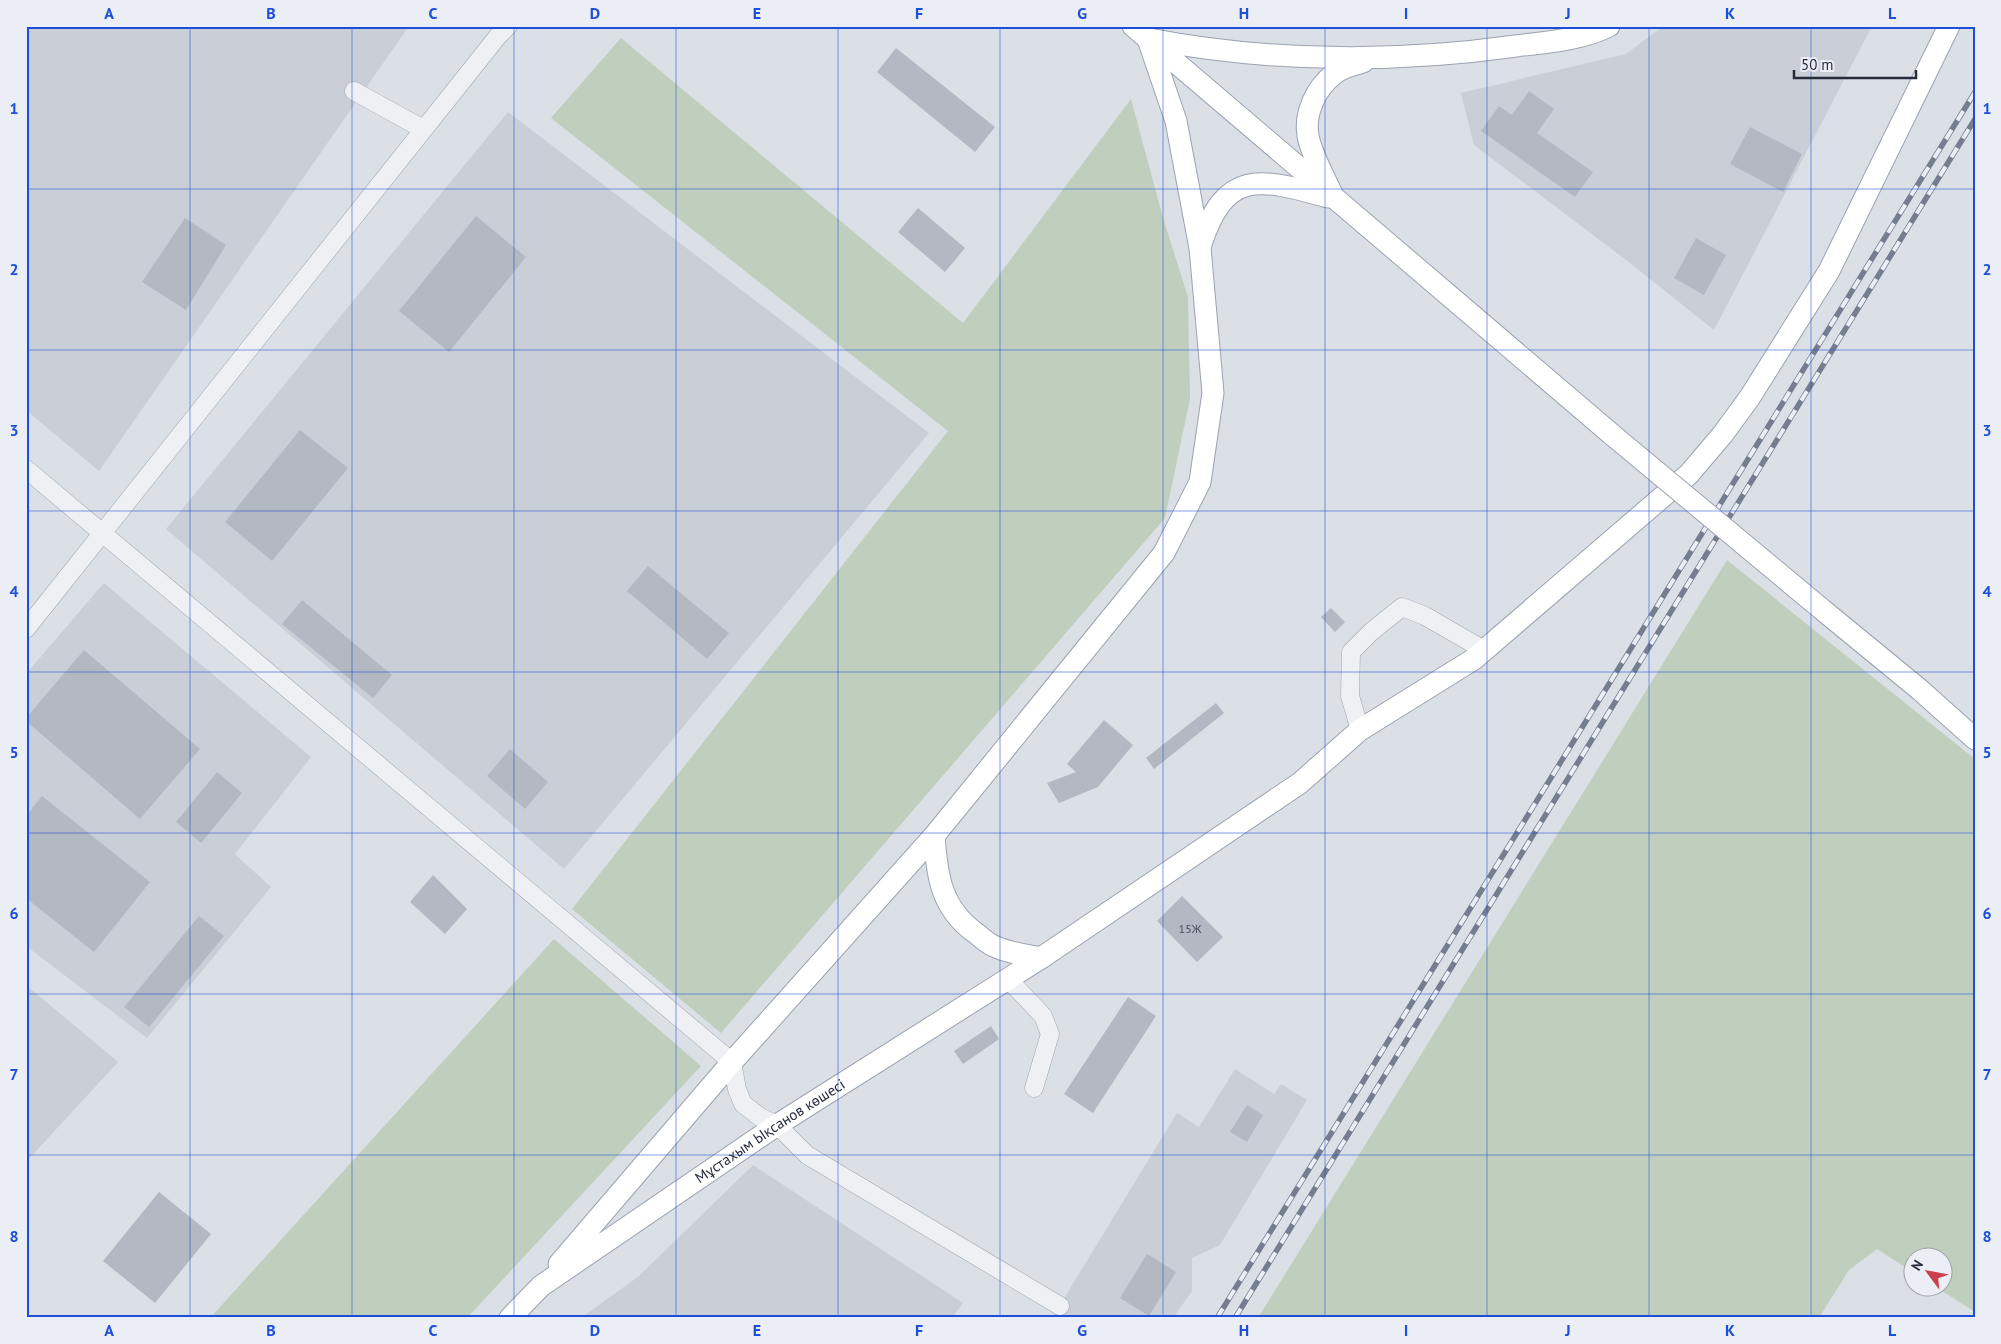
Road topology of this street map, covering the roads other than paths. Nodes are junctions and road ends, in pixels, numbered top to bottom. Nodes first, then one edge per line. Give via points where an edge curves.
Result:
1 (1609, 26) edge
2 (1949, 26) edge
3 (497, 29) edge
4 (1140, 33) edge
5 (1387, 56) junction
6 (354, 91) dead end
7 (423, 129) junction
8 (1334, 198) junction
9 (1200, 248) junction
10 (26, 470) edge
11 (102, 532) junction
12 (26, 629) edge
13 (1484, 650) junction
14 (1360, 730) junction
15 (1975, 738) edge
16 (934, 836) junction
17 (1041, 958) junction
18 (1008, 979) junction
19 (732, 1062) junction
20 (1034, 1088) dead end
21 (777, 1125) junction
22 (541, 1286) junction
23 (1060, 1306) dead end
24 (510, 1318) edge

1 - 5 main road via 1566,39 1475,52
2 - 13 main road, Мұстахым Ықсанов көшесі via 1829,271 1723,434 1689,474
3 - 7 street
4 - 5 main road via 1200,49 1268,56
4 - 8 main road
4 - 9 main road via 1176,120
5 - 8 main road via 1350,65 1335,73 1316,95 1310,108 1308,136
6 - 7 street
7 - 11 street
8 - 9 main road via 1283,185 1262,183 1243,186 1218,206
8 - 15 main road, bridge
9 - 16 main road via 1213,393 1200,482 1164,553
10 - 11 street
11 - 12 street
11 - 19 street
13 - 14 main road, Мұстахым Ықсанов көшесі
13 - 14 street via 1425,616 1402,607 1351,652 1350,696
14 - 17 main road, Мұстахым Ықсанов көшесі via 1300,783
16 - 17 main road via 936,867 950,909 965,926 995,947
16 - 19 main road
17 - 18 main road, Мұстахым Ықсанов көшесі
18 - 20 street via 1043,1016 1050,1034
18 - 21 main road, Мұстахым Ықсанов көшесі
19 - 21 street via 743,1104
19 - 22 main road
21 - 22 main road, Мұстахым Ықсанов көшесі
21 - 23 street via 807,1155
22 - 24 main road, Мұстахым Ықсанов көшесі

